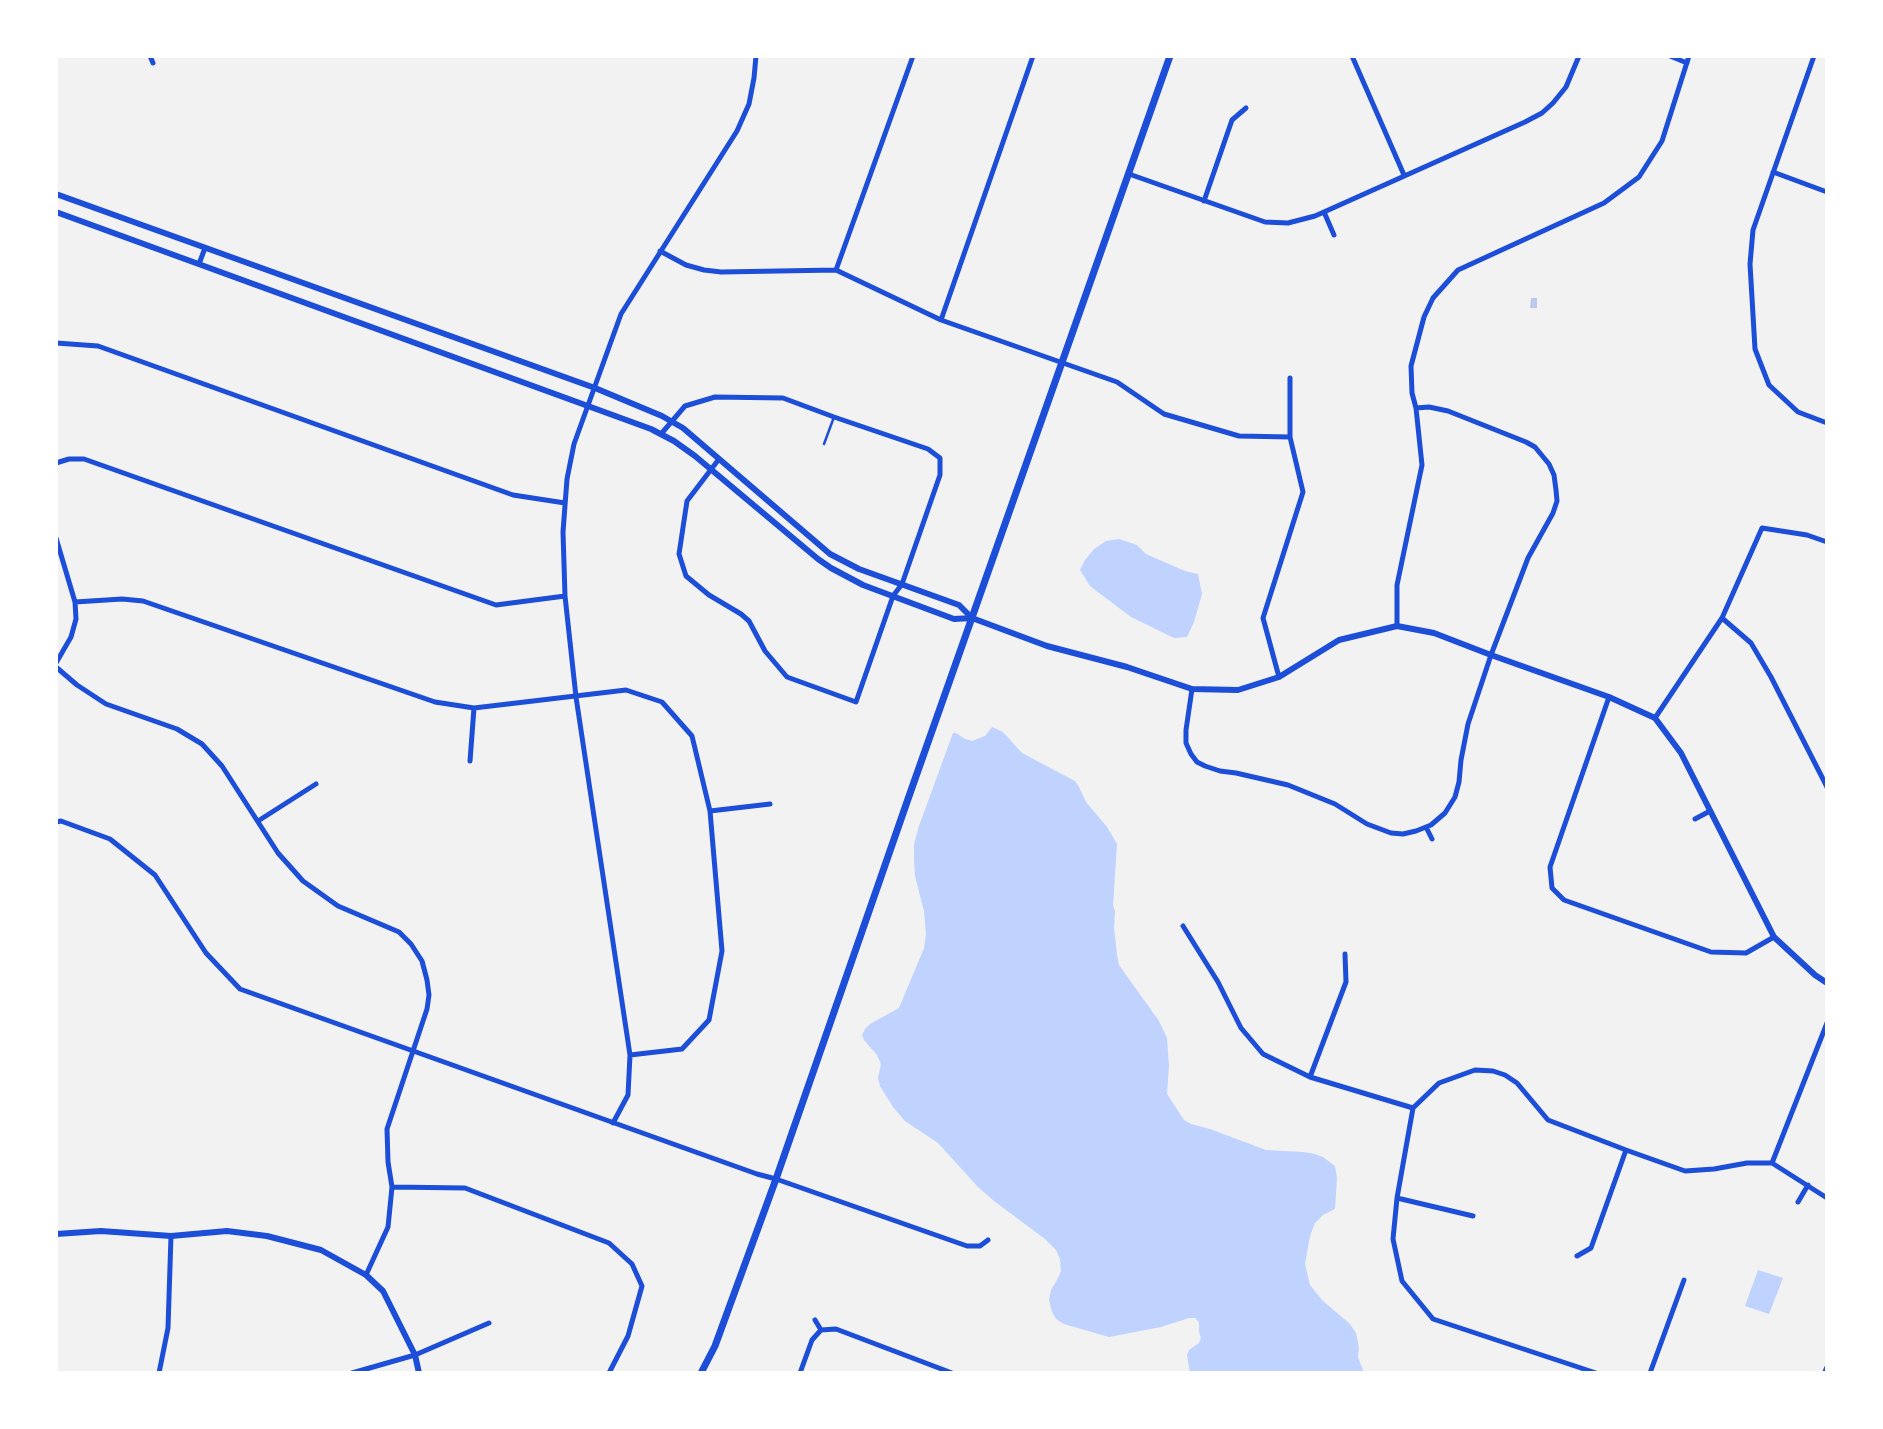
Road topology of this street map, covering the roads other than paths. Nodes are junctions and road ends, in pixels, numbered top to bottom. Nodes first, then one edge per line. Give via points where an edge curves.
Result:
1 (150, 56) edge
2 (756, 56) edge
3 (913, 56) edge
4 (1033, 56) edge
5 (1170, 56) edge
6 (1352, 56) edge
7 (1578, 56) edge
8 (1670, 56) edge
9 (1689, 56) edge
10 (1814, 56) edge
11 (1687, 62) junction
12 (154, 63) dead end
13 (1246, 108) dead end
14 (1773, 172) junction
15 (1129, 174) junction
16 (1404, 175) junction
17 (1827, 192) edge
18 (56, 194) edge
19 (1204, 201) junction
20 (56, 212) edge
21 (1324, 212) junction
22 (1334, 235) dead end
23 (205, 248) junction
24 (660, 251) junction
25 (199, 264) junction
26 (836, 270) junction
27 (941, 320) junction
28 (56, 343) edge
29 (1063, 361) junction
30 (1290, 378) dead end
31 (595, 388) junction
32 (588, 406) junction
33 (1416, 408) junction
34 (834, 418) junction
35 (671, 421) junction
36 (1827, 422) edge
37 (661, 434) junction
38 (1290, 437) junction
39 (824, 444) dead end
40 (719, 459) junction
41 (56, 463) edge
42 (711, 470) junction
43 (565, 503) junction
44 (56, 538) edge
45 (1827, 542) edge
46 (902, 584) junction
47 (565, 596) junction
48 (893, 596) junction
49 (75, 602) junction
50 (972, 618) junction
51 (1722, 618) junction
52 (1397, 626) junction
53 (1491, 655) junction
54 (56, 663) edge
55 (56, 667) edge
56 (1279, 677) junction
57 (1192, 689) junction
58 (576, 696) junction
59 (1609, 697) junction
60 (474, 708) junction
61 (1654, 718) junction
62 (470, 761) dead end
63 (316, 784) dead end
64 (1827, 786) edge
65 (770, 804) dead end
66 (710, 811) junction
67 (1710, 811) junction
68 (1695, 818) dead end
69 (258, 821) junction
70 (56, 822) edge
71 (1426, 827) junction
72 (1432, 839) dead end
73 (1184, 926) dead end
74 (1774, 938) junction
75 (1345, 954) dead end
76 (1827, 983) edge
77 (1827, 1023) edge
78 (413, 1050) junction
79 (630, 1055) junction
80 (1310, 1077) junction
81 (1413, 1108) junction
82 (613, 1123) junction
83 (1626, 1150) junction
84 (1772, 1163) junction
85 (776, 1179) junction
86 (1808, 1185) junction
87 (392, 1187) junction
88 (1397, 1198) junction
89 (1827, 1198) edge
90 (1798, 1202) dead end
91 (1473, 1216) dead end
92 (56, 1234) edge
93 (171, 1236) junction
94 (988, 1240) dead end
95 (1577, 1256) dead end
96 (366, 1275) junction
97 (1684, 1280) dead end
98 (815, 1320) dead end
99 (489, 1323) dead end
100 (822, 1330) junction
101 (415, 1354) junction
102 (1827, 1368) edge
103 (159, 1373) edge
104 (352, 1373) edge
105 (419, 1373) edge
106 (609, 1373) edge
107 (701, 1373) edge
108 (800, 1373) edge
109 (952, 1373) edge
110 (1596, 1373) edge
111 (1650, 1373) edge
112 (1825, 1373) edge

1 - 12 street
2 - 24 street via 749,104 737,131
3 - 26 street
4 - 27 street
5 - 15 main road
6 - 16 street
7 - 16 street via 1566,87 1542,113
8 - 11 street
9 - 11 street
10 - 14 street
11 - 33 street via 1662,141 1639,177 1604,203 1458,270 1433,298 1424,317 1411,366
13 - 19 street via 1232,120
14 - 17 street
14 - 36 street via 1753,230 1750,256 1755,349 1769,385 1798,412
15 - 19 street
15 - 29 main road
16 - 21 street
18 - 23 street
19 - 21 street via 1265,222 1288,223
20 - 25 street
21 - 22 street
23 - 25 street
23 - 31 street
24 - 26 street via 686,265 722,272
24 - 31 street via 621,314
25 - 32 street
26 - 27 street
27 - 29 street
28 - 43 street via 98,346 512,495
29 - 38 street via 1118,382 1164,414 1238,436
29 - 50 main road
30 - 38 street
31 - 32 street
31 - 35 street
32 - 37 street
32 - 43 street via 574,444
33 - 52 street via 1422,464 1397,585
33 - 53 street via 1448,411 1514,435 1535,447 1554,475 1556,501 1553,513 1528,558
34 - 35 street via 783,398 715,397 685,406
34 - 39 lane
34 - 46 street via 928,449 940,458 940,475
35 - 37 street
35 - 40 street
37 - 42 street
38 - 56 street via 1303,492 1263,618
40 - 42 street
40 - 46 street via 830,554 859,569
41 - 47 street via 84,459 496,605
42 - 48 street via 824,564 854,581
42 - 48 street via 687,501 679,554 686,576 749,621 765,651 786,677 856,702
43 - 47 street
44 - 49 street
45 - 51 street via 1762,528
46 - 48 street
46 - 50 street via 959,605
47 - 58 street
48 - 50 street via 954,619
49 - 54 street via 76,619 71,637
49 - 60 street via 143,601 434,702
50 - 57 street via 1047,646 1127,667
50 - 85 main road
51 - 61 street
51 - 64 street via 1751,643
52 - 53 street via 1434,633
52 - 56 street via 1339,640
53 - 59 street
53 - 71 street via 1468,724 1456,796 1445,813
55 - 69 street via 106,704 177,729 202,744 222,766
56 - 57 street via 1238,690
57 - 71 street via 1186,743 1197,762 1220,771 1288,785 1335,804 1367,824 1390,833 1403,834
58 - 60 street
58 - 66 street via 626,690 662,702 692,736
58 - 79 street
59 - 61 street
59 - 74 street via 1550,867 1552,888 1564,900 1711,952 1746,953
60 - 62 street
61 - 67 street via 1681,753
63 - 69 street
65 - 66 street
66 - 79 street via 722,951 709,1020 682,1049
67 - 68 street
67 - 74 street
69 - 78 street via 278,853 303,881 338,906 399,932 411,944 422,961 429,995
70 - 78 street via 110,839 156,874 206,953 240,989
71 - 72 street
73 - 80 street via 1241,1028 1264,1054
74 - 76 street
75 - 80 street via 1346,982
77 - 84 street
78 - 82 street
78 - 87 street via 387,1128
79 - 82 street via 628,1094
80 - 81 street
81 - 83 street via 1439,1083 1475,1070 1493,1071 1517,1083 1548,1120
81 - 88 street
82 - 85 street
83 - 84 street via 1685,1171
83 - 95 street via 1591,1248
84 - 86 street
85 - 94 street via 967,1246 980,1246
85 - 107 main road via 715,1346
86 - 89 street
86 - 90 street
87 - 96 street via 388,1228
87 - 106 street via 464,1188 610,1243 632,1264 642,1286 628,1336
88 - 91 street
88 - 110 street via 1393,1239 1402,1281 1433,1319
92 - 93 street via 101,1231
93 - 96 street via 227,1231 268,1236 321,1250
93 - 103 street via 168,1328
96 - 101 street via 383,1291
97 - 111 street
98 - 100 street
99 - 101 street
100 - 108 street via 812,1340
100 - 109 street via 836,1329
101 - 104 street
101 - 105 street
102 - 112 street

